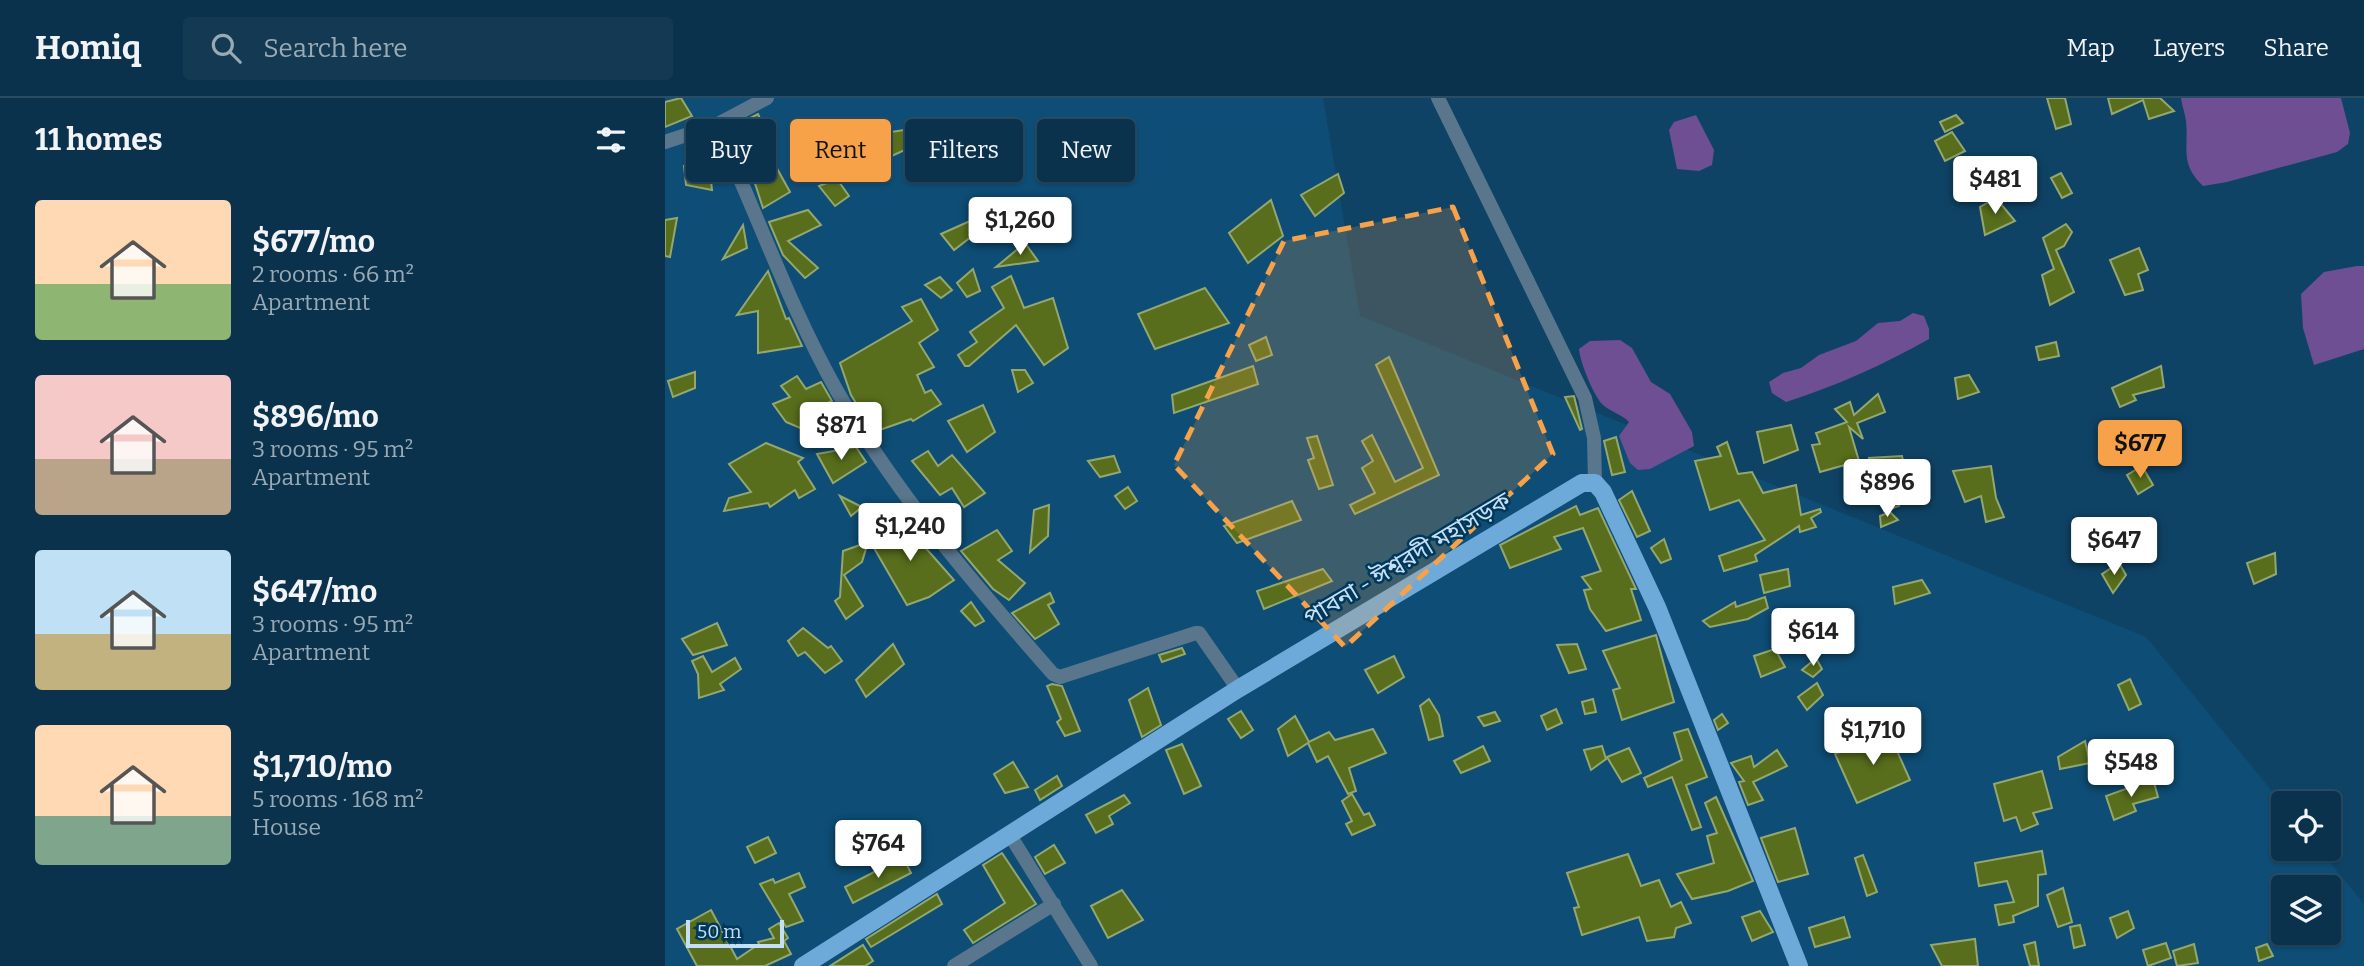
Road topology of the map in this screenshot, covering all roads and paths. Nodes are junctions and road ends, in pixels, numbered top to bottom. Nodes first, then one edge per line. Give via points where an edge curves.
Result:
1 (767, 98) edge
2 (1438, 98) edge
3 (727, 119) edge
4 (686, 135) edge
5 (665, 142) edge
6 (741, 182) edge
7 (1595, 483) junction
8 (1238, 689) junction
9 (1010, 835) junction
10 (1054, 904) junction
11 (803, 966) edge
12 (954, 966) edge
13 (1091, 966) edge
14 (1799, 966) edge

1 - 3 street
2 - 7 street via 1585,398 1594,438
4 - 5 street
6 - 8 street via 837,390 876,453 980,590 1053,674 1061,677 1199,633
7 - 8 main road, পাবনা - ঈশ্বরদী মহাসড়ক via 1582,483
7 - 14 main road via 1657,607
8 - 9 main road, পাবনা - ঈশ্বরদী মহাসড়ক
9 - 10 street
9 - 11 main road, পাবনা - ঈশ্বরদী মহাসড়ক
10 - 12 street
10 - 13 street

